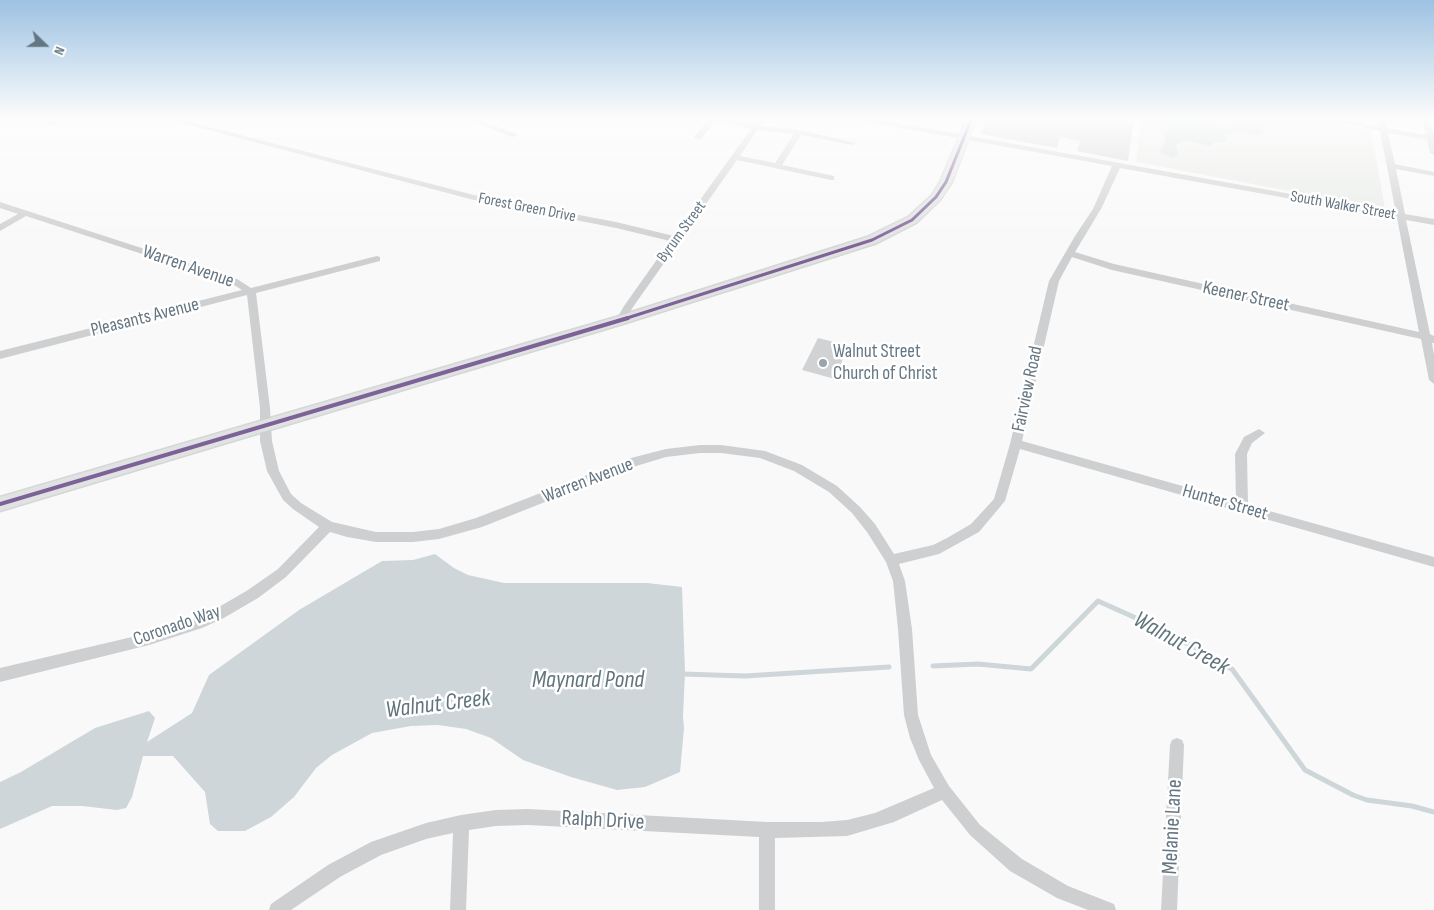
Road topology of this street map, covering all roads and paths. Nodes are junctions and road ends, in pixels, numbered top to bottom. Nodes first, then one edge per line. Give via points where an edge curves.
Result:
1 (340, 162) edge
2 (732, 162) edge
3 (761, 162) edge
4 (779, 162) edge
5 (954, 162) edge
6 (1108, 162) edge
7 (1390, 162) edge
8 (1117, 164) junction
9 (777, 166) junction
10 (1391, 166) junction
11 (1434, 174) edge
12 (831, 178) dead end
13 (0, 205) edge
14 (25, 213) junction
15 (1402, 216) junction
16 (1434, 222) edge
17 (0, 228) edge
18 (677, 240) junction
19 (1069, 253) junction
20 (377, 259) dead end
21 (251, 292) junction
22 (621, 320) junction
23 (1429, 338) edge
24 (0, 355) edge
25 (1434, 380) edge
26 (265, 425) junction
27 (1259, 433) dead end
28 (1016, 444) junction
29 (0, 504) edge
30 (1242, 508) junction
31 (328, 526) junction
32 (891, 560) junction
33 (1434, 562) edge
34 (0, 675) edge
35 (1177, 745) dead end
36 (944, 791) junction
37 (461, 823) junction
38 (768, 830) junction
39 (277, 910) edge
40 (458, 910) edge
41 (767, 910) edge
42 (1108, 910) edge
43 (1169, 910) edge

1 - 18 street, Forest Green Drive via 482,199
2 - 18 street, Byrum Street
3 - 9 street
4 - 9 street
5 - 22 main road via 938,195 912,220 882,236
6 - 8 street, South Walker Street
7 - 10 street
8 - 15 street, South Walker Street
8 - 19 street, Fairview Road via 1097,209
9 - 12 street
10 - 11 street
10 - 15 street
13 - 14 street, Warren Avenue
14 - 17 street
14 - 21 street, Warren Avenue via 234,281
15 - 16 street, South Walker Street
15 - 23 street
18 - 22 street, Byrum Street
19 - 23 street, Keener Street via 1112,267
19 - 28 street, Fairview Road via 1054,281 1047,304
20 - 21 street, Pleasants Avenue
21 - 24 street, Pleasants Avenue
21 - 26 street, Warren Avenue
22 - 26 main road
23 - 25 street
26 - 29 main road
26 - 31 street, Warren Avenue via 273,471 281,487 297,506
27 - 30 street via 1248,440 1241,454
28 - 30 street, Hunter Street
28 - 32 street, Fairview Road via 999,501 984,520 936,550
30 - 33 street, Hunter Street
31 - 32 street, Warren Avenue via 376,537 439,534 478,523 631,463 700,448 720,449 761,454 784,462 833,489 871,528
31 - 34 street, Coronado Way via 282,573 217,615 150,639
32 - 36 street, Warren Avenue via 903,600 911,714 926,760
35 - 43 street, Melanie Lane
36 - 38 street, Ralph Drive via 894,814 847,828
36 - 42 street, Warren Avenue via 975,830 1016,865 1063,892
37 - 38 street, Ralph Drive via 528,817
37 - 39 street, Ralph Drive via 377,848 334,871
37 - 40 street
38 - 41 street

